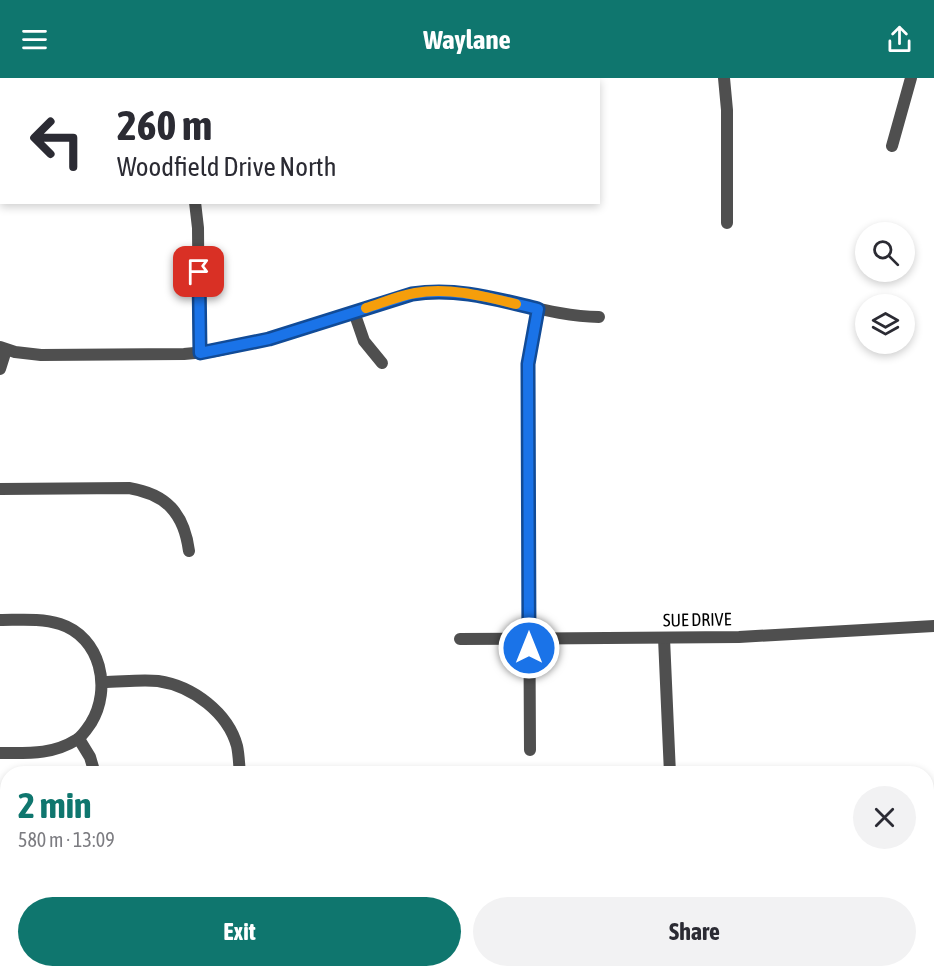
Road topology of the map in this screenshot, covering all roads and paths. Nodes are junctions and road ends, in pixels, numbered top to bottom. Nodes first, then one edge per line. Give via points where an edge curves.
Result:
1 (724, 78) edge
2 (911, 78) edge
3 (892, 146) dead end
4 (195, 204) edge
5 (727, 224) dead end
6 (538, 309) junction
7 (354, 312) junction
8 (599, 317) dead end
9 (3, 349) edge
10 (200, 353) junction
11 (382, 363) dead end
12 (0, 369) edge
13 (0, 489) edge
14 (189, 551) dead end
15 (0, 620) edge
16 (934, 626) edge
17 (529, 638) junction
18 (664, 638) junction
19 (460, 639) dead end
20 (103, 682) junction
21 (79, 739) junction
22 (530, 750) dead end
23 (0, 753) edge
24 (93, 766) edge
25 (239, 766) edge
26 (670, 766) edge

1 - 5 street
2 - 3 street
4 - 10 street
6 - 7 street via 463,292 437,291 412,294
6 - 8 street
6 - 17 street via 528,364
7 - 10 street via 269,339
7 - 11 street via 364,340
9 - 10 street via 41,355
9 - 12 street
13 - 14 street via 147,491 167,501 179,518
15 - 20 street via 50,621 75,631 93,652
16 - 18 street, SUE DRIVE
17 - 18 street, SUE DRIVE
17 - 19 street, SUE DRIVE
17 - 22 street
18 - 26 street
20 - 21 street via 96,715
20 - 25 street via 158,681 192,694 214,708 227,723 237,747
21 - 23 street via 50,751
21 - 24 street

